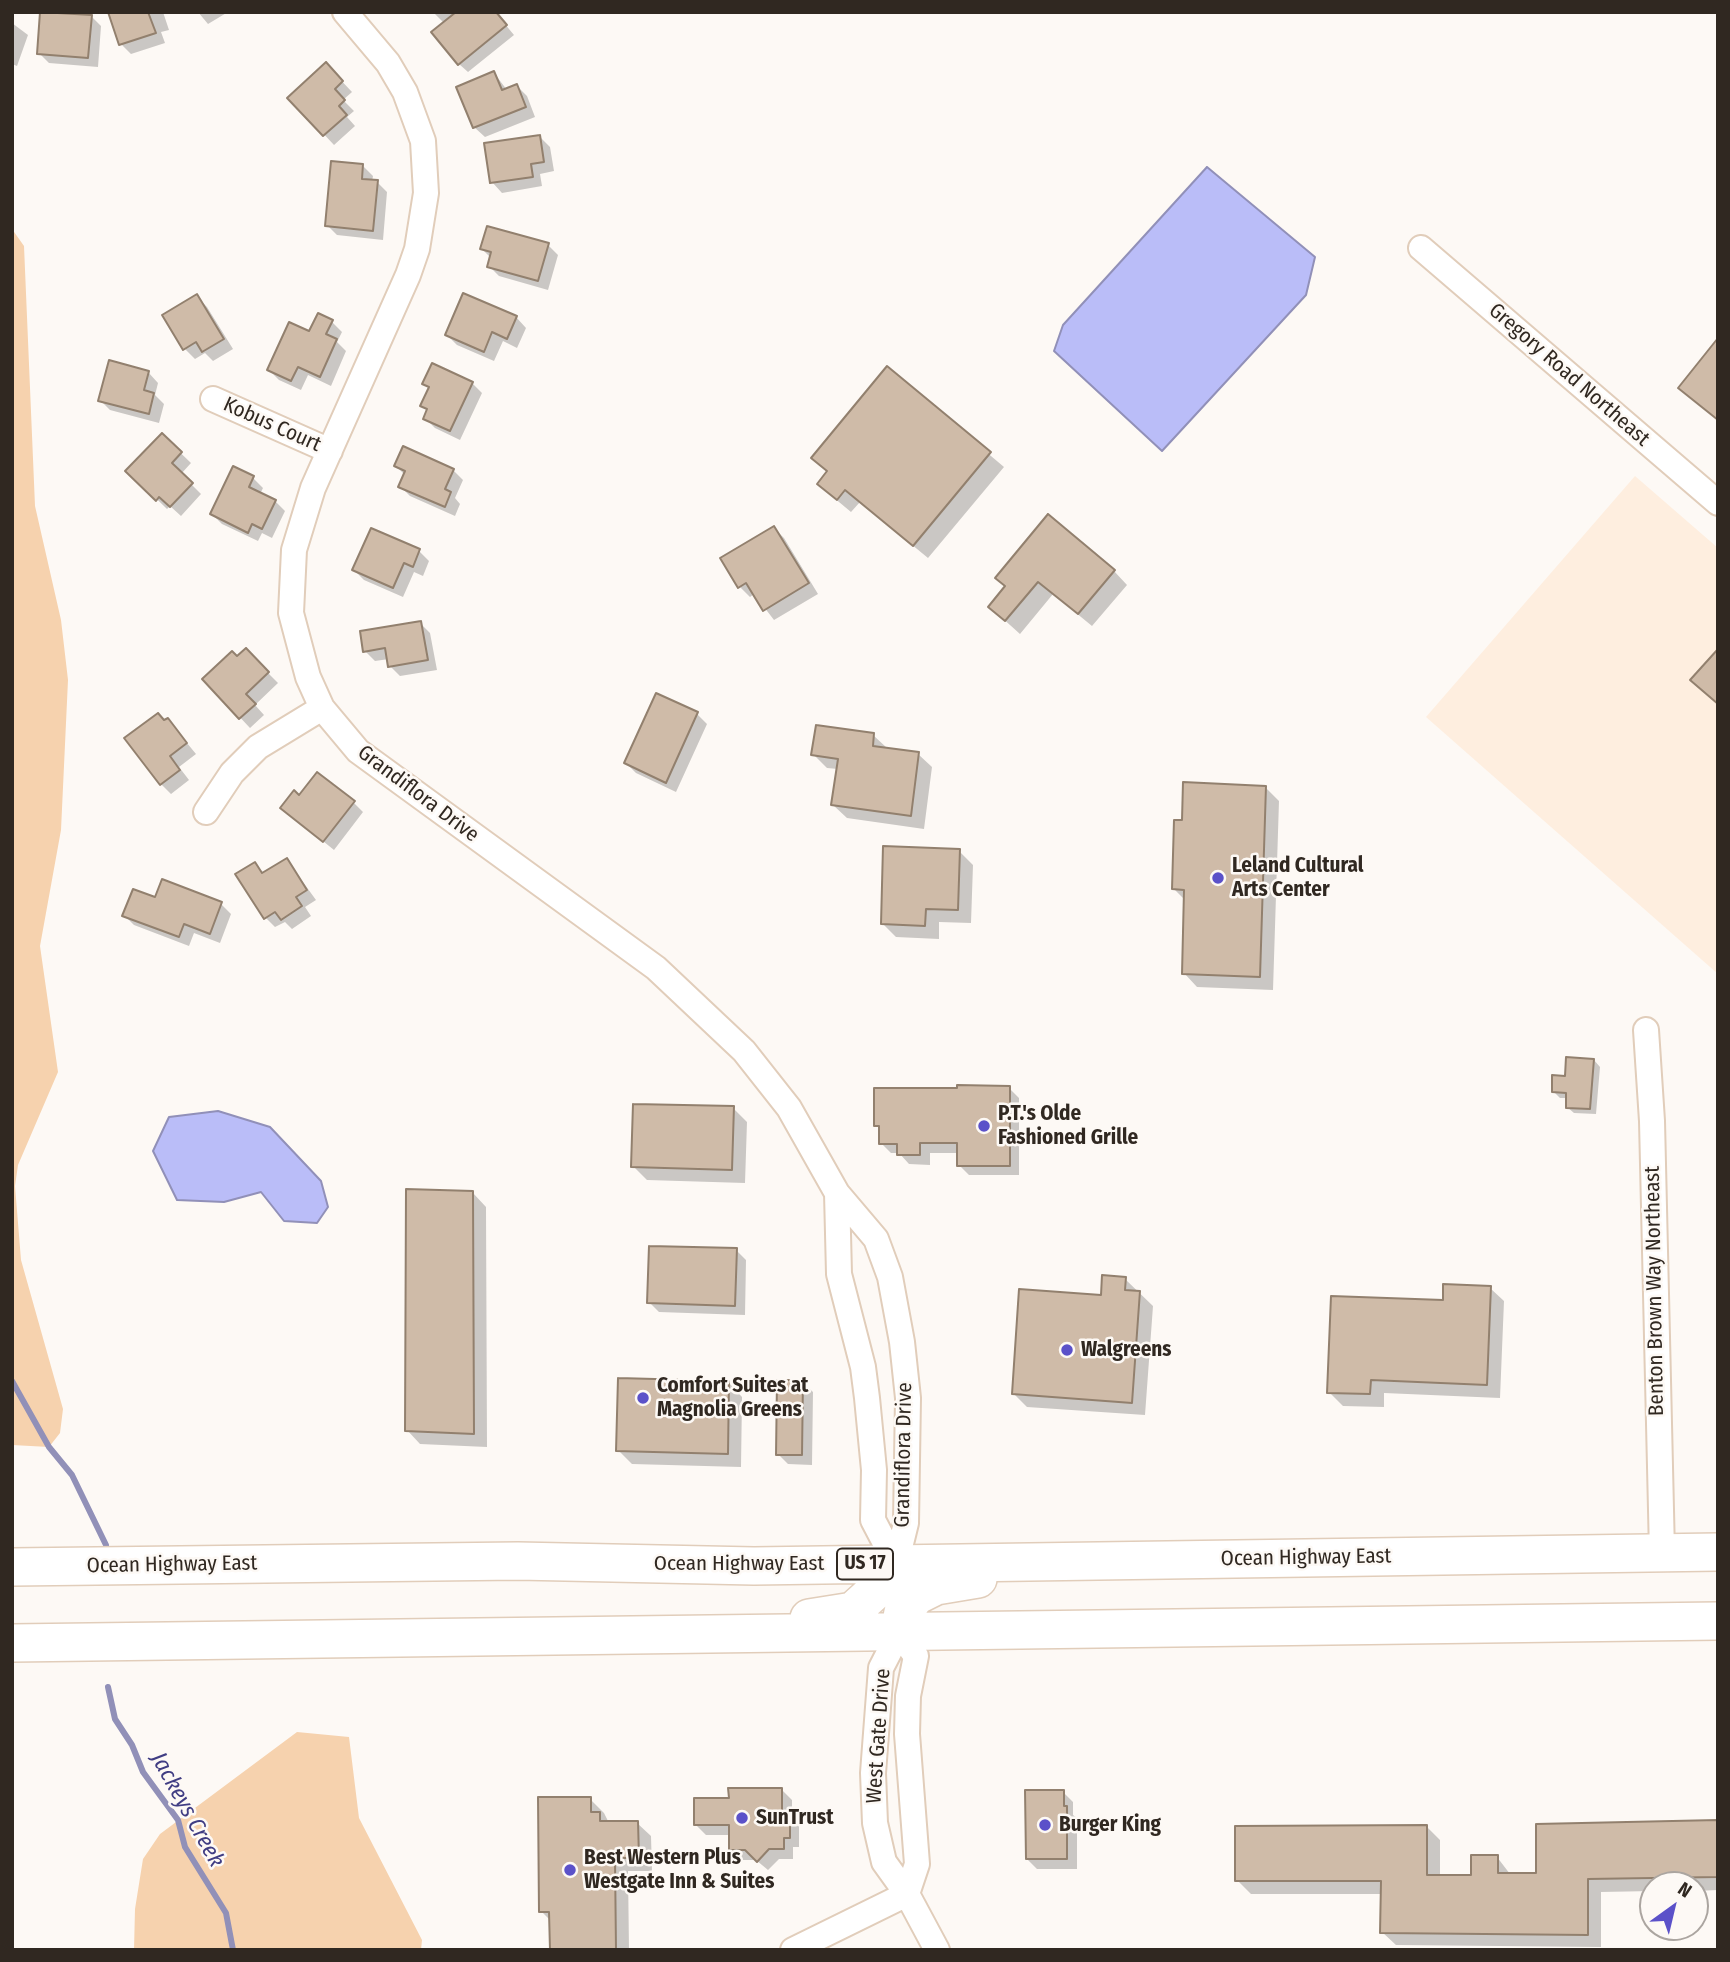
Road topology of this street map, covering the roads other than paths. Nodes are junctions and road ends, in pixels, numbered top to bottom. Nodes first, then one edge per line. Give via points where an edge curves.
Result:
1 (345, 12) edge
2 (1421, 248) dead end
3 (213, 399) dead end
4 (330, 451) junction
5 (1718, 503) edge
6 (322, 708) junction
7 (206, 812) dead end
8 (1646, 1030) dead end
9 (837, 1193) junction
10 (1718, 1552) edge
11 (1662, 1553) junction
12 (1107, 1560) junction
13 (896, 1564) junction
14 (12, 1567) edge
15 (1709, 1620) edge
16 (899, 1633) junction
17 (701, 1636) junction
18 (12, 1643) edge
19 (907, 1894) junction
20 (793, 1950) edge
21 (937, 1950) edge

1 - 4 street, Grandiflora Drive via 388,63 405,92 423,141 426,193 408,275
2 - 5 street, Gregory Road Northeast
3 - 4 street, Kobus Court
4 - 6 street, Grandiflora Drive via 302,517 290,585 297,646
6 - 7 street via 258,747 232,773
6 - 9 street, Grandiflora Drive via 374,765 633,950 716,1022 783,1099
8 - 11 street, Benton Brown Way Northeast
9 - 13 street, Grandiflora Drive via 839,1274 867,1398 873,1520
9 - 13 street, Grandiflora Drive via 876,1239 898,1309 908,1398 906,1523
10 - 11 highway, Ocean Highway East / US 17
11 - 12 highway, Ocean Highway East / US 17
12 - 13 highway, Ocean Highway East / US 17
12 - 16 highway via 936,1586 908,1602
13 - 14 highway, Ocean Highway East / US 17
13 - 17 highway via 886,1581 853,1611
15 - 16 highway
16 - 17 highway
16 - 19 street, West Gate Drive via 916,1656 908,1696 908,1734 917,1864
16 - 19 street, West Gate Drive via 881,1668 872,1794 877,1842 884,1862
17 - 18 highway
19 - 20 street
19 - 21 street, West Gate Drive

